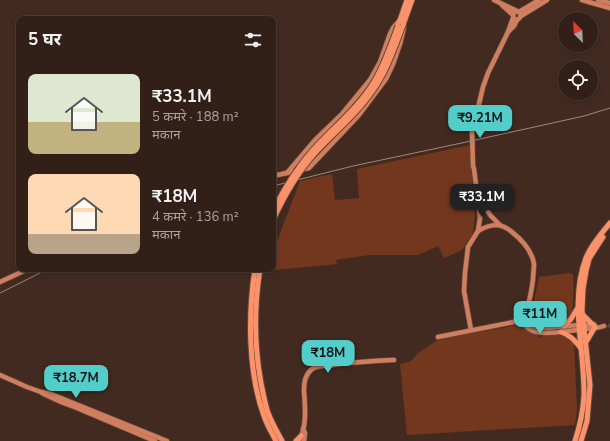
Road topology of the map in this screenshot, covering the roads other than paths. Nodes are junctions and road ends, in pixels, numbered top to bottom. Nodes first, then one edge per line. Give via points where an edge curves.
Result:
1 (407, 0) edge
2 (412, 0) edge
3 (539, 0) edge
4 (547, 0) edge
5 (582, 0) edge
6 (598, 0) edge
7 (496, 1) edge
8 (610, 3) edge
9 (610, 8) edge
10 (517, 15) junction
11 (401, 23) junction
12 (287, 173) junction
13 (276, 175) edge
14 (477, 197) junction
15 (276, 206) edge
16 (276, 214) edge
17 (610, 223) edge
18 (502, 226) junction
19 (610, 229) edge
20 (478, 231) junction
21 (22, 272) edge
22 (255, 272) edge
23 (260, 272) edge
24 (0, 282) edge
25 (578, 305) junction
26 (582, 314) junction
27 (253, 318) junction
28 (525, 320) junction
29 (564, 326) junction
30 (594, 326) junction
31 (606, 326) dead end
32 (581, 327) junction
33 (471, 330) junction
34 (561, 332) junction
35 (438, 336) dead end
36 (585, 343) junction
37 (580, 348) junction
38 (394, 360) dead end
39 (0, 374) edge
40 (41, 392) junction
41 (263, 404) junction
42 (301, 440) edge
43 (155, 441) edge
44 (167, 441) edge
45 (276, 441) edge
46 (282, 441) edge
47 (296, 441) edge
48 (575, 441) edge
49 (581, 441) edge

1 - 11 main road
2 - 11 main road
3 - 10 street
4 - 10 street
5 - 9 street
6 - 8 street
7 - 10 street
10 - 14 street via 513,28 508,32 488,73 475,112 472,166
11 - 12 street via 393,28 370,80 350,106 316,139
11 - 12 street via 402,39 390,71 377,92 312,166
11 - 15 main road, bridge via 373,83 305,159
11 - 16 main road, bridge via 384,73 363,103 304,166
12 - 13 street
14 - 18 street
14 - 20 street via 480,213
17 - 25 main road via 586,257
18 - 20 street via 490,225
18 - 28 street via 517,236 533,259 531,292
19 - 26 main road via 589,259 583,289
20 - 33 street via 468,248 464,291
21 - 24 street
22 - 27 main road
23 - 27 main road
25 - 29 main road via 574,315
25 - 32 main road
26 - 30 main road
26 - 32 main road
27 - 41 main road via 251,343 254,375
28 - 29 street via 536,327
28 - 33 street
28 - 34 street via 526,327 534,331
29 - 32 street
30 - 31 street
30 - 32 street
30 - 36 main road
32 - 34 street
32 - 36 main road
32 - 37 main road
33 - 35 street
34 - 37 main road via 571,336
36 - 49 main road via 590,385 587,420
37 - 48 main road via 584,395 581,421
38 - 42 street via 314,368 305,379 305,412
39 - 40 street
40 - 43 street
40 - 44 street
41 - 45 main road via 268,425
41 - 46 main road
42 - 47 main road

